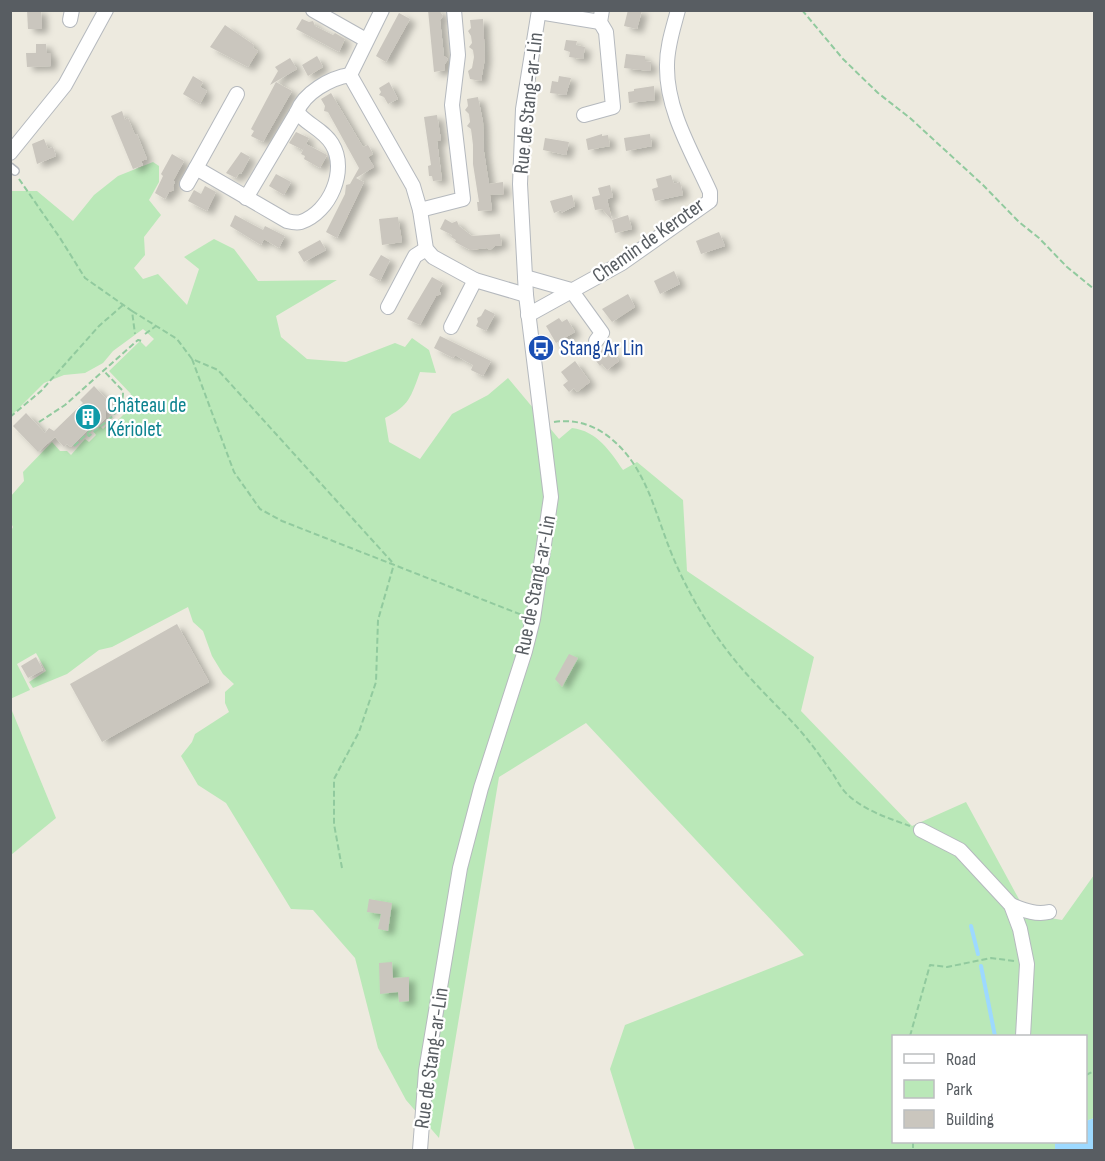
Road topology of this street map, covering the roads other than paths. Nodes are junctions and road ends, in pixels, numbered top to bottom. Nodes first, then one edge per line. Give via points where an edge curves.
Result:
1 (106, 10) edge
2 (313, 10) edge
3 (382, 10) edge
4 (454, 10) edge
5 (678, 10) edge
6 (539, 11) edge
7 (601, 16) edge
8 (366, 40) junction
9 (350, 75) junction
10 (237, 94) dead end
11 (297, 112) junction
12 (584, 115) dead end
13 (10, 153) edge
14 (196, 168) junction
15 (187, 184) dead end
16 (246, 198) junction
17 (420, 210) junction
18 (426, 249) junction
19 (525, 277) junction
20 (475, 280) junction
21 (571, 290) junction
22 (526, 295) junction
23 (388, 307) dead end
24 (528, 315) junction
25 (451, 327) dead end
26 (596, 341) dead end
27 (921, 830) road end
28 (1011, 905) junction
29 (1049, 912) dead end
30 (1023, 1035) edge
31 (420, 1150) edge

1 - 13 street via 64,85
2 - 8 street
3 - 8 street
4 - 17 street via 458,55 452,105 462,199
5 - 21 street, Chemin de Keroter via 668,54 670,98 710,192 710,201 622,263
6 - 7 street
6 - 19 street, Rue de Stang-ar-Lin via 521,132 519,184
7 - 12 street via 613,107
8 - 9 street
9 - 11 street via 336,77 301,101
9 - 17 street via 413,186
10 - 14 street
11 - 16 street
11 - 16 street via 332,144 340,164 334,187 319,212 300,222 287,221
14 - 15 street
14 - 16 street
17 - 18 street
18 - 20 street via 432,257
18 - 23 street via 415,256
19 - 21 street, Chemin de Keroter
19 - 22 street, Rue de Stang-ar-Lin
20 - 22 street
20 - 25 street
21 - 24 street, Chemin de Keroter
21 - 26 street via 602,333
22 - 24 street, Rue de Stang-ar-Lin
24 - 31 street, Rue de Stang-ar-Lin via 551,497 547,532 525,651 460,868 426,1071
27 - 28 street via 960,850
28 - 29 street via 1040,914
28 - 30 street via 1027,964

